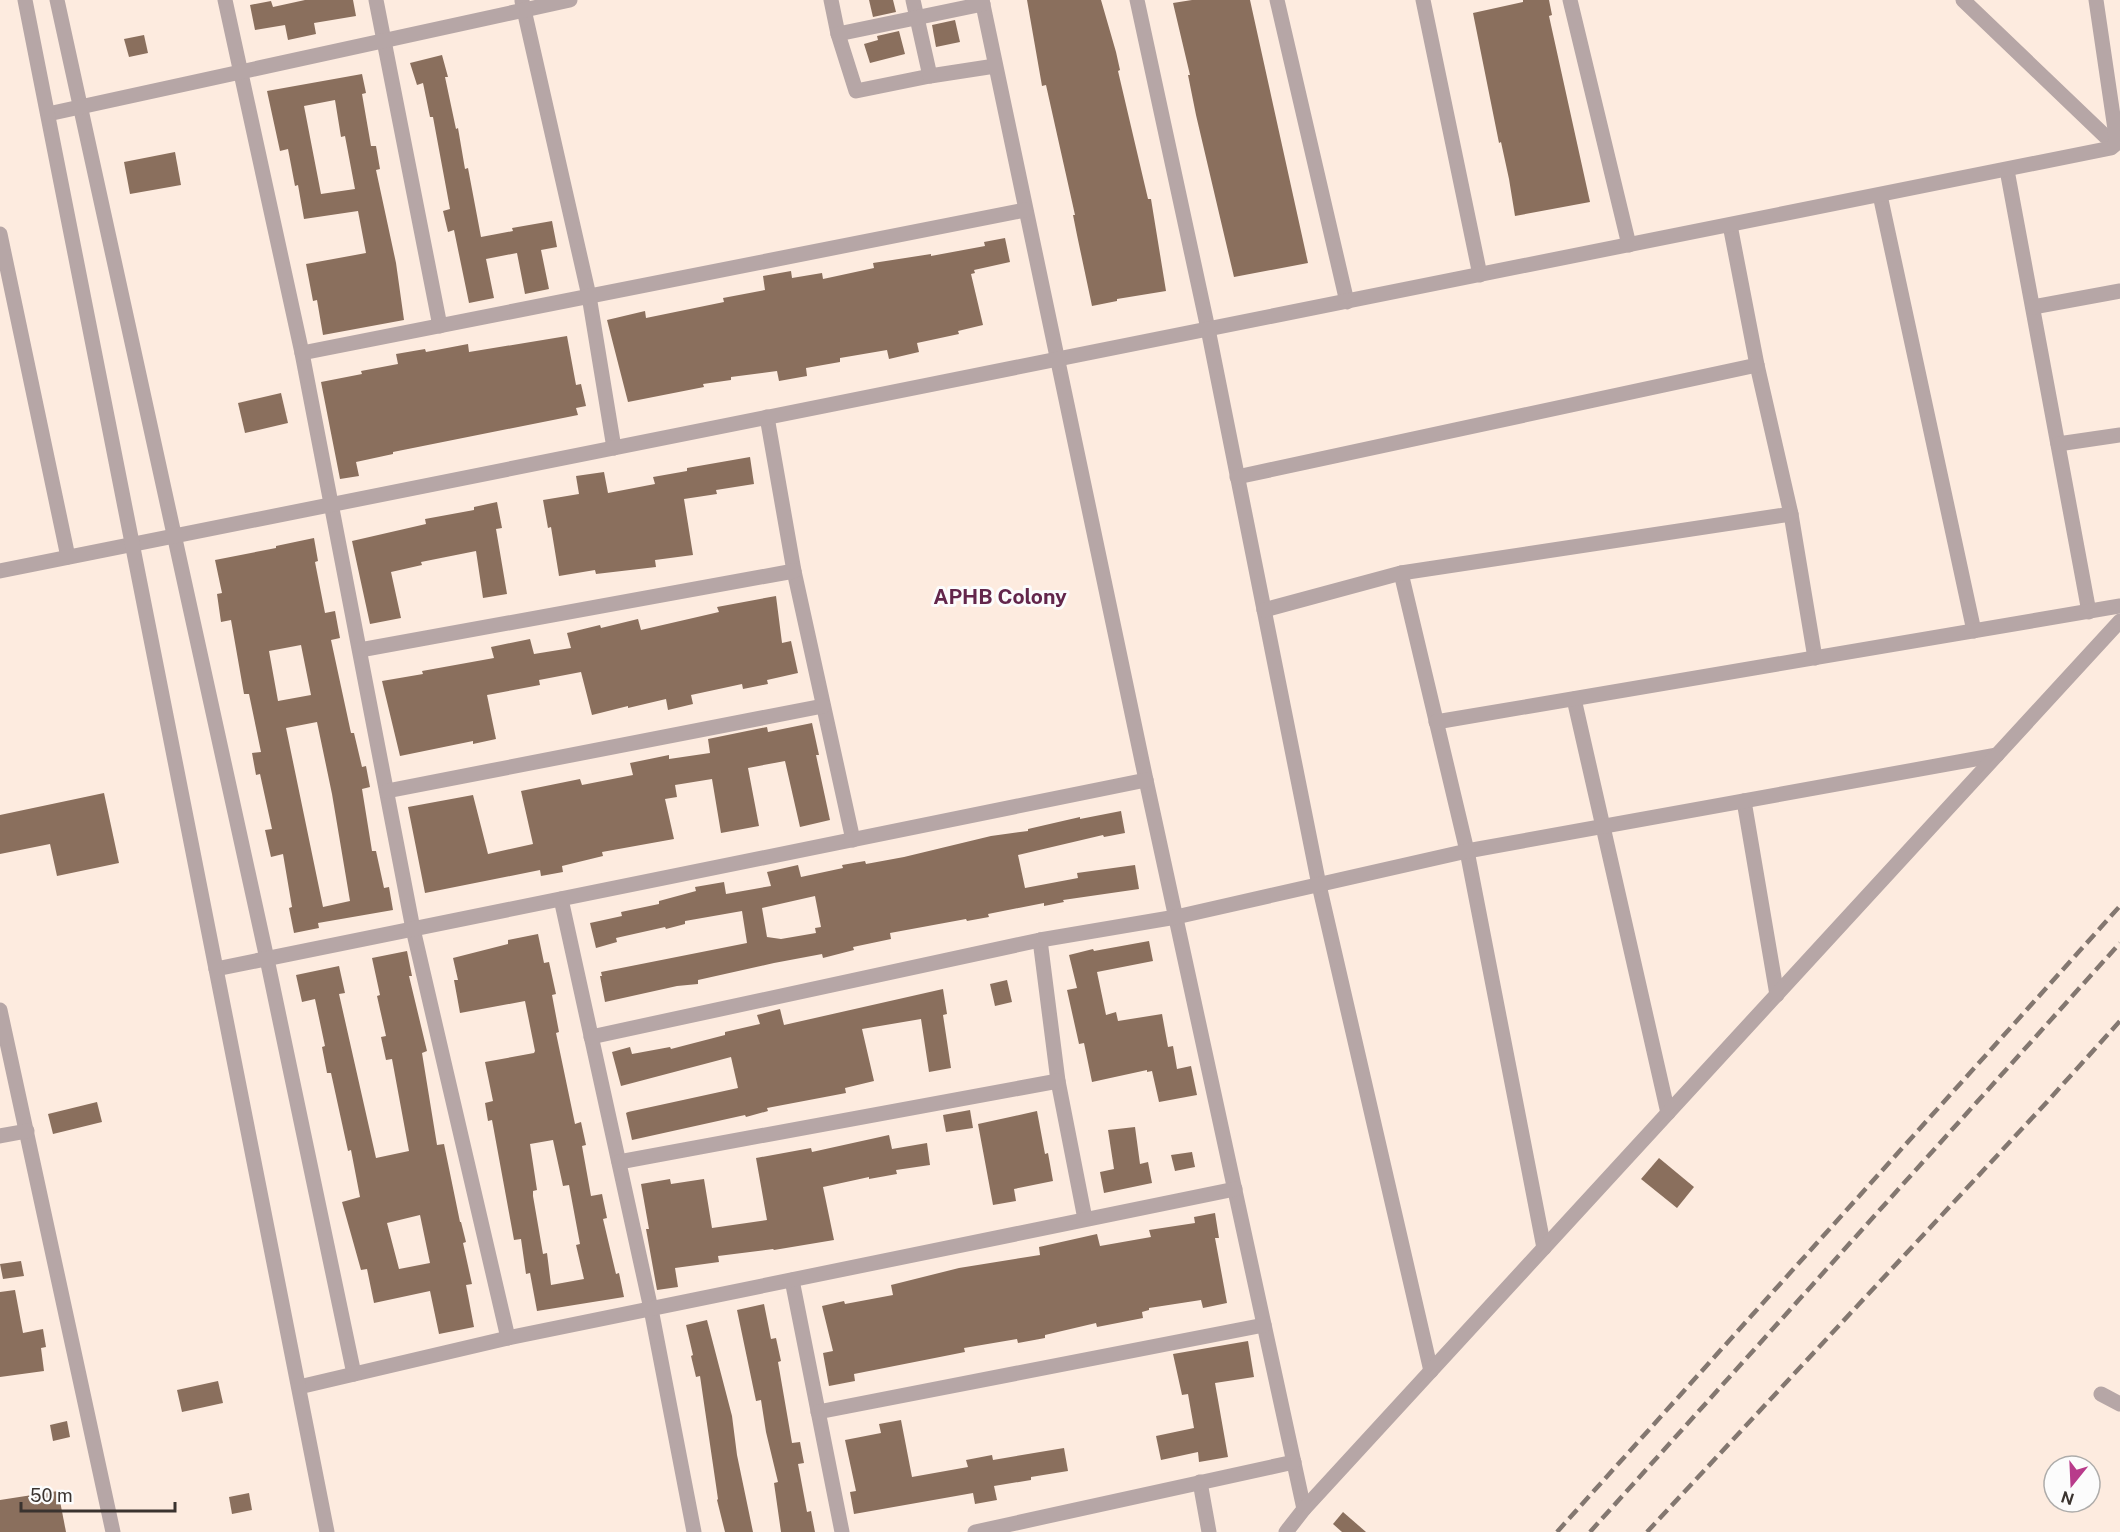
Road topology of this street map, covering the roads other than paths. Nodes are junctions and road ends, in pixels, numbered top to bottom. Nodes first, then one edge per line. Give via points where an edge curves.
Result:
1 (25, 0) edge
2 (57, 0) edge
3 (225, 0) edge
4 (376, 0) edge
5 (570, 0) edge
6 (831, 0) edge
7 (913, 0) edge
8 (1137, 0) edge
9 (1277, 0) edge
10 (1423, 0) edge
11 (1570, 0) edge
12 (1963, 0) edge
13 (2096, 0) edge
14 (982, 2) edge
15 (523, 5) edge
16 (917, 19) junction
17 (837, 34) junction
18 (385, 40) junction
19 (996, 66) junction
20 (241, 72) junction
21 (930, 76) junction
22 (79, 107) junction
23 (48, 114) junction
24 (2116, 136) junction
25 (2007, 170) junction
26 (1880, 195) junction
27 (1025, 210) junction
28 (1731, 225) junction
29 (0, 234) edge
30 (1629, 245) junction
31 (1480, 275) junction
32 (2120, 291) edge
33 (589, 296) junction
34 (1347, 302) junction
35 (2033, 308) junction
36 (440, 326) junction
37 (1208, 329) junction
38 (302, 353) junction
39 (1057, 360) junction
40 (1757, 365) junction
41 (767, 417) junction
42 (2120, 435) edge
43 (2058, 444) junction
44 (614, 448) junction
45 (1237, 477) junction
46 (332, 504) junction
47 (1791, 514) junction
48 (173, 536) junction
49 (133, 544) junction
50 (68, 557) junction
51 (0, 571) edge
52 (794, 571) junction
53 (1401, 573) junction
54 (2120, 606) edge
55 (1264, 610) junction
56 (2089, 612) junction
57 (2120, 621) edge
58 (1974, 631) junction
59 (360, 650) junction
60 (1815, 658) junction
61 (1574, 699) junction
62 (823, 706) junction
63 (1436, 722) junction
64 (1997, 755) junction
65 (1146, 780) junction
66 (387, 791) junction
67 (1744, 801) junction
68 (1602, 827) junction
69 (853, 840) junction
70 (1467, 851) junction
71 (1319, 885) junction
72 (561, 899) junction
73 (1176, 917) junction
74 (413, 929) junction
75 (1040, 940) junction
76 (267, 959) junction
77 (216, 969) junction
78 (1776, 995) junction
79 (0, 1010) edge
80 (591, 1037) junction
81 (1058, 1081) junction
82 (1668, 1113) junction
83 (27, 1131) junction
84 (0, 1136) edge
85 (619, 1162) junction
86 (1235, 1189) junction
87 (1085, 1219) junction
88 (1544, 1248) junction
89 (792, 1280) junction
90 (651, 1309) junction
91 (1264, 1325) junction
92 (508, 1338) junction
93 (1431, 1371) junction
94 (354, 1374) junction
95 (299, 1388) junction
96 (2101, 1394) dead end
97 (2120, 1404) edge
98 (818, 1412) junction
99 (1294, 1462) junction
100 (1200, 1482) junction
101 (1304, 1509) junction
102 (113, 1532) edge
103 (326, 1532) edge
104 (694, 1532) edge
105 (842, 1532) edge
106 (975, 1532) edge
107 (1209, 1532) edge
108 (1286, 1532) edge

1 - 23 street
2 - 22 street
3 - 20 street
4 - 18 street
5 - 15 street
6 - 17 street
7 - 16 street
8 - 37 street
9 - 34 street
10 - 31 street
11 - 30 street
12 - 24 street via 2105,136
13 - 24 street
14 - 16 street
14 - 19 street
15 - 18 street
15 - 33 street
16 - 17 street
16 - 21 street
17 - 21 street via 856,91
18 - 20 street
18 - 36 street
19 - 21 street
19 - 27 street
20 - 22 street
20 - 38 street
22 - 23 street
22 - 48 street
23 - 49 street
24 - 25 street via 2117,143 2111,148
25 - 26 street
25 - 35 street
26 - 28 street
26 - 58 street
27 - 33 street
27 - 39 street
28 - 30 street
28 - 40 street
29 - 50 street
30 - 31 street
31 - 34 street
32 - 35 street
33 - 36 street
33 - 44 street
34 - 37 street
35 - 43 street
36 - 38 street
37 - 39 street
37 - 45 street
38 - 46 street
39 - 41 street
39 - 65 street
40 - 45 street
40 - 47 street
41 - 44 street
41 - 52 street
42 - 43 street
43 - 56 street
44 - 46 street
45 - 55 street
46 - 48 street
46 - 59 street
47 - 53 street
47 - 60 street
48 - 49 street
48 - 76 street
49 - 50 street
49 - 77 street
50 - 51 street
52 - 59 street
52 - 62 street
53 - 55 street
53 - 63 street
54 - 56 street
55 - 71 street
56 - 58 street
57 - 64 street
58 - 60 street
59 - 66 street
60 - 61 street
61 - 63 street
61 - 68 street
62 - 66 street
62 - 69 street
63 - 70 street
64 - 67 street
64 - 78 street
65 - 69 street
65 - 73 street
66 - 74 street
67 - 68 street
67 - 78 street
68 - 70 street
68 - 82 street
69 - 72 street
70 - 71 street
70 - 88 street
71 - 73 street
71 - 93 street
72 - 74 street
72 - 80 street
73 - 75 street
73 - 86 street
74 - 76 street
74 - 92 street
75 - 80 street
75 - 81 street
76 - 77 street
76 - 94 street
77 - 95 street
78 - 82 street
79 - 83 street
80 - 85 street
81 - 85 street
81 - 87 street
82 - 88 street
83 - 84 street
83 - 102 street
85 - 90 street
86 - 87 street
86 - 91 street
87 - 89 street
88 - 93 street
89 - 90 street
89 - 98 street
90 - 92 street
90 - 104 street
91 - 98 street
91 - 99 street
92 - 94 street
93 - 101 street
94 - 95 street
95 - 103 street
96 - 97 street
98 - 105 street
99 - 100 street
99 - 101 street
100 - 106 street
100 - 107 street
101 - 108 street

